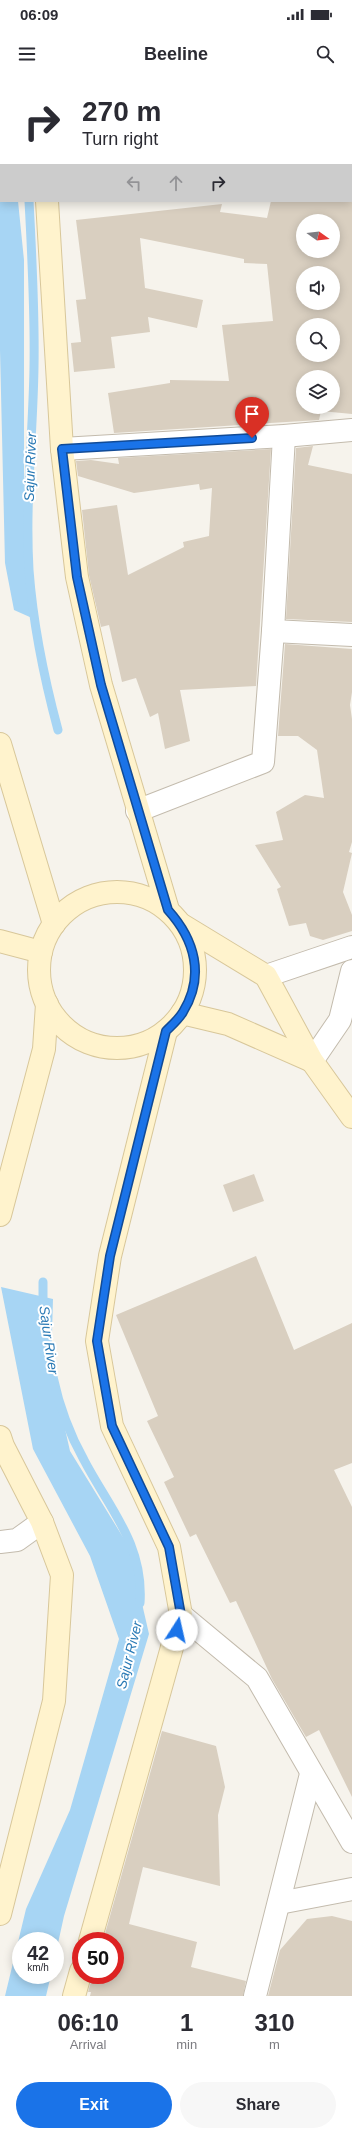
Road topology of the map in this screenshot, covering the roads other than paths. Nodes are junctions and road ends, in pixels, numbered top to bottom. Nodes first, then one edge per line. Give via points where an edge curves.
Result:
1 (46, 202) edge
2 (352, 430) edge
3 (284, 436) junction
4 (62, 449) junction
5 (273, 631) junction
6 (352, 635) edge
7 (0, 744) edge
8 (137, 811) junction
9 (175, 917) junction
10 (54, 924) junction
11 (0, 941) edge
12 (352, 947) edge
13 (41, 952) junction
14 (352, 971) edge
15 (266, 976) junction
16 (47, 1004) junction
17 (182, 1013) junction
18 (166, 1031) junction
19 (312, 1060) junction
20 (352, 1116) edge
21 (0, 1214) edge
22 (0, 1437) edge
23 (42, 1522) junction
24 (0, 1542) edge
25 (181, 1615) junction
26 (311, 1774) junction
27 (352, 1842) edge
28 (352, 1890) edge
29 (279, 1903) junction
30 (0, 1914) edge
31 (93, 1932) edge
32 (77, 1984) edge
33 (74, 1996) edge
34 (255, 1996) edge

1 - 4 main road
2 - 3 street
3 - 4 street
3 - 5 street
4 - 8 main road via 77,577 101,685
5 - 6 street
5 - 8 street via 263,762
7 - 10 main road
8 - 9 main road
9 - 10 main road via 146,897 121,891 95,895 72,906
9 - 15 main road
9 - 17 main road via 192,946 195,969 192,992
10 - 13 main road
11 - 13 main road
12 - 15 street
13 - 16 main road via 40,978
14 - 19 street via 340,1020
15 - 19 main road
16 - 18 main road via 60,1023 78,1038 100,1046 123,1048 146,1043
16 - 21 main road via 44,1049
17 - 18 main road
17 - 19 main road via 228,1024
18 - 25 main road via 110,1256 97,1341 112,1426 169,1547
19 - 20 main road
22 - 23 main road via 2,1446
23 - 24 street via 17,1540
23 - 30 main road via 62,1575 54,1701
25 - 26 street via 257,1678
25 - 31 main road
26 - 27 street
26 - 29 street
28 - 29 street
29 - 34 street
32 - 33 main road

